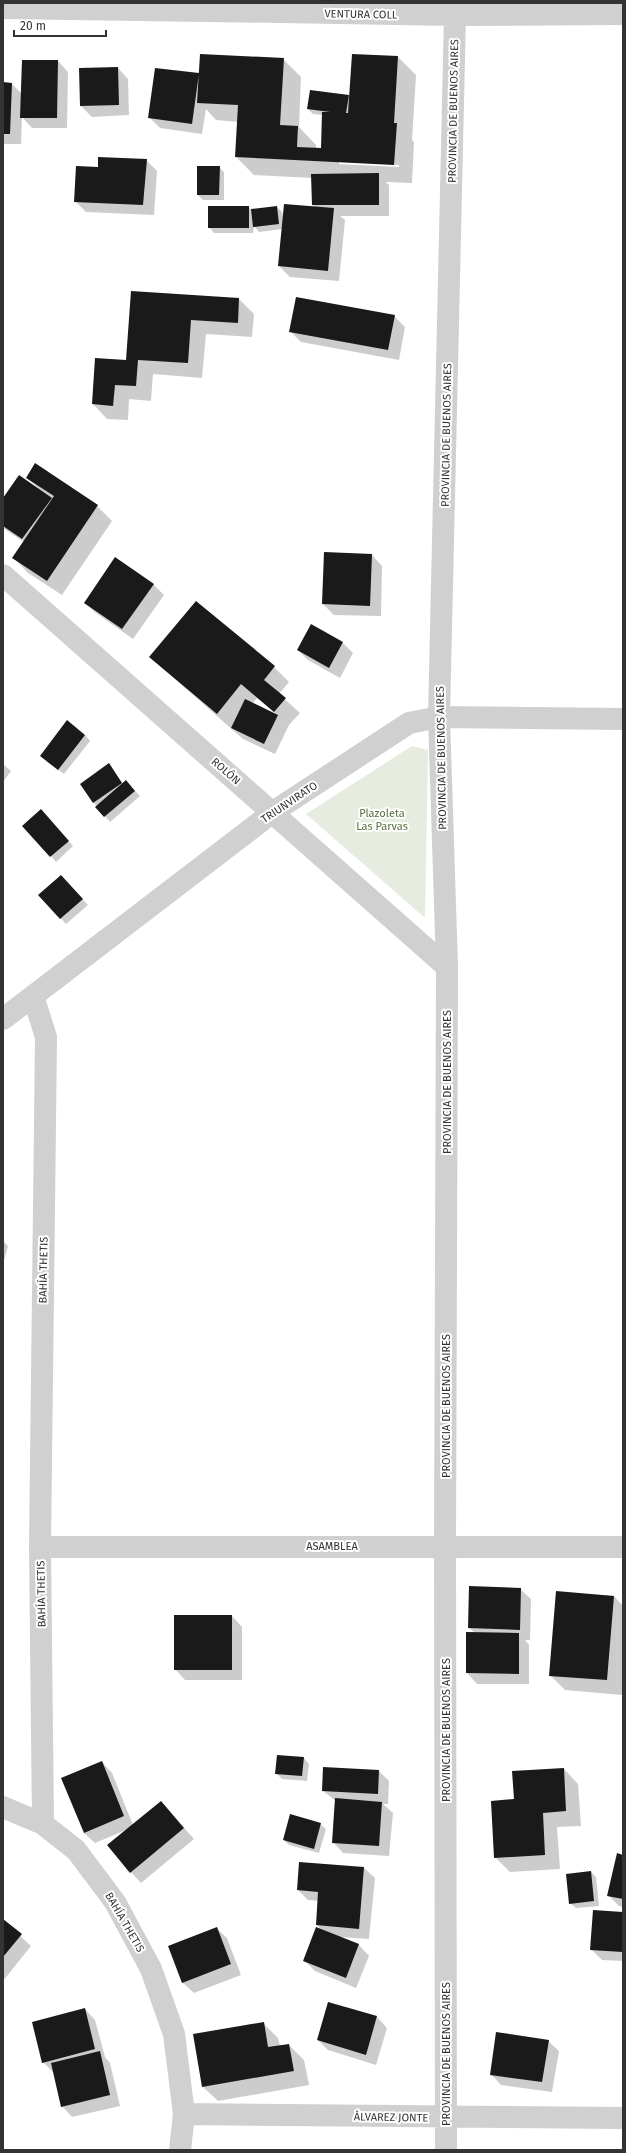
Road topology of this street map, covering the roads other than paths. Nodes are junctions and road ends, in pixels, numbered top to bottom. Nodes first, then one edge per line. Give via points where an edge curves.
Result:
1 (3, 8) edge
2 (281, 8) edge
3 (623, 14) edge
4 (455, 15) junction
5 (3, 575) edge
6 (439, 717) junction
7 (623, 720) edge
8 (273, 812) junction
9 (447, 967) junction
10 (33, 996) junction
11 (3, 1018) edge
12 (445, 1545) junction
13 (623, 1546) edge
14 (40, 1547) junction
15 (3, 1807) edge
16 (43, 1824) junction
17 (184, 2114) junction
18 (447, 2118) junction
19 (623, 2118) edge
20 (180, 2150) edge
21 (446, 2150) edge

1 - 2 street, VENTURA COLL
2 - 4 street, VENTURA COLL
3 - 4 street, VENTURA COLL
4 - 6 street, PROVINCIA DE BUENOS AIRES
5 - 8 street, ROLÓN
6 - 7 street, TRIUNVIRATO
6 - 8 street, TRIUNVIRATO via 409,723
6 - 9 street, PROVINCIA DE BUENOS AIRES
8 - 9 street, ROLÓN
8 - 10 street, TRIUNVIRATO
9 - 12 street, PROVINCIA DE BUENOS AIRES
10 - 11 street, TRIUNVIRATO
10 - 14 street, BAHÍA THETIS via 46,1037
12 - 13 street, ASAMBLEA
12 - 14 street, ASAMBLEA
12 - 18 street, PROVINCIA DE BUENOS AIRES
14 - 16 street, BAHÍA THETIS
15 - 16 street
16 - 17 street, BAHÍA THETIS via 76,1850 115,1902 151,1969 174,2034
17 - 18 street, ÁLVAREZ JONTE
17 - 20 street, BAHÍA THETIS
18 - 19 street, ÁLVAREZ JONTE
18 - 21 street, PROVINCIA DE BUENOS AIRES

